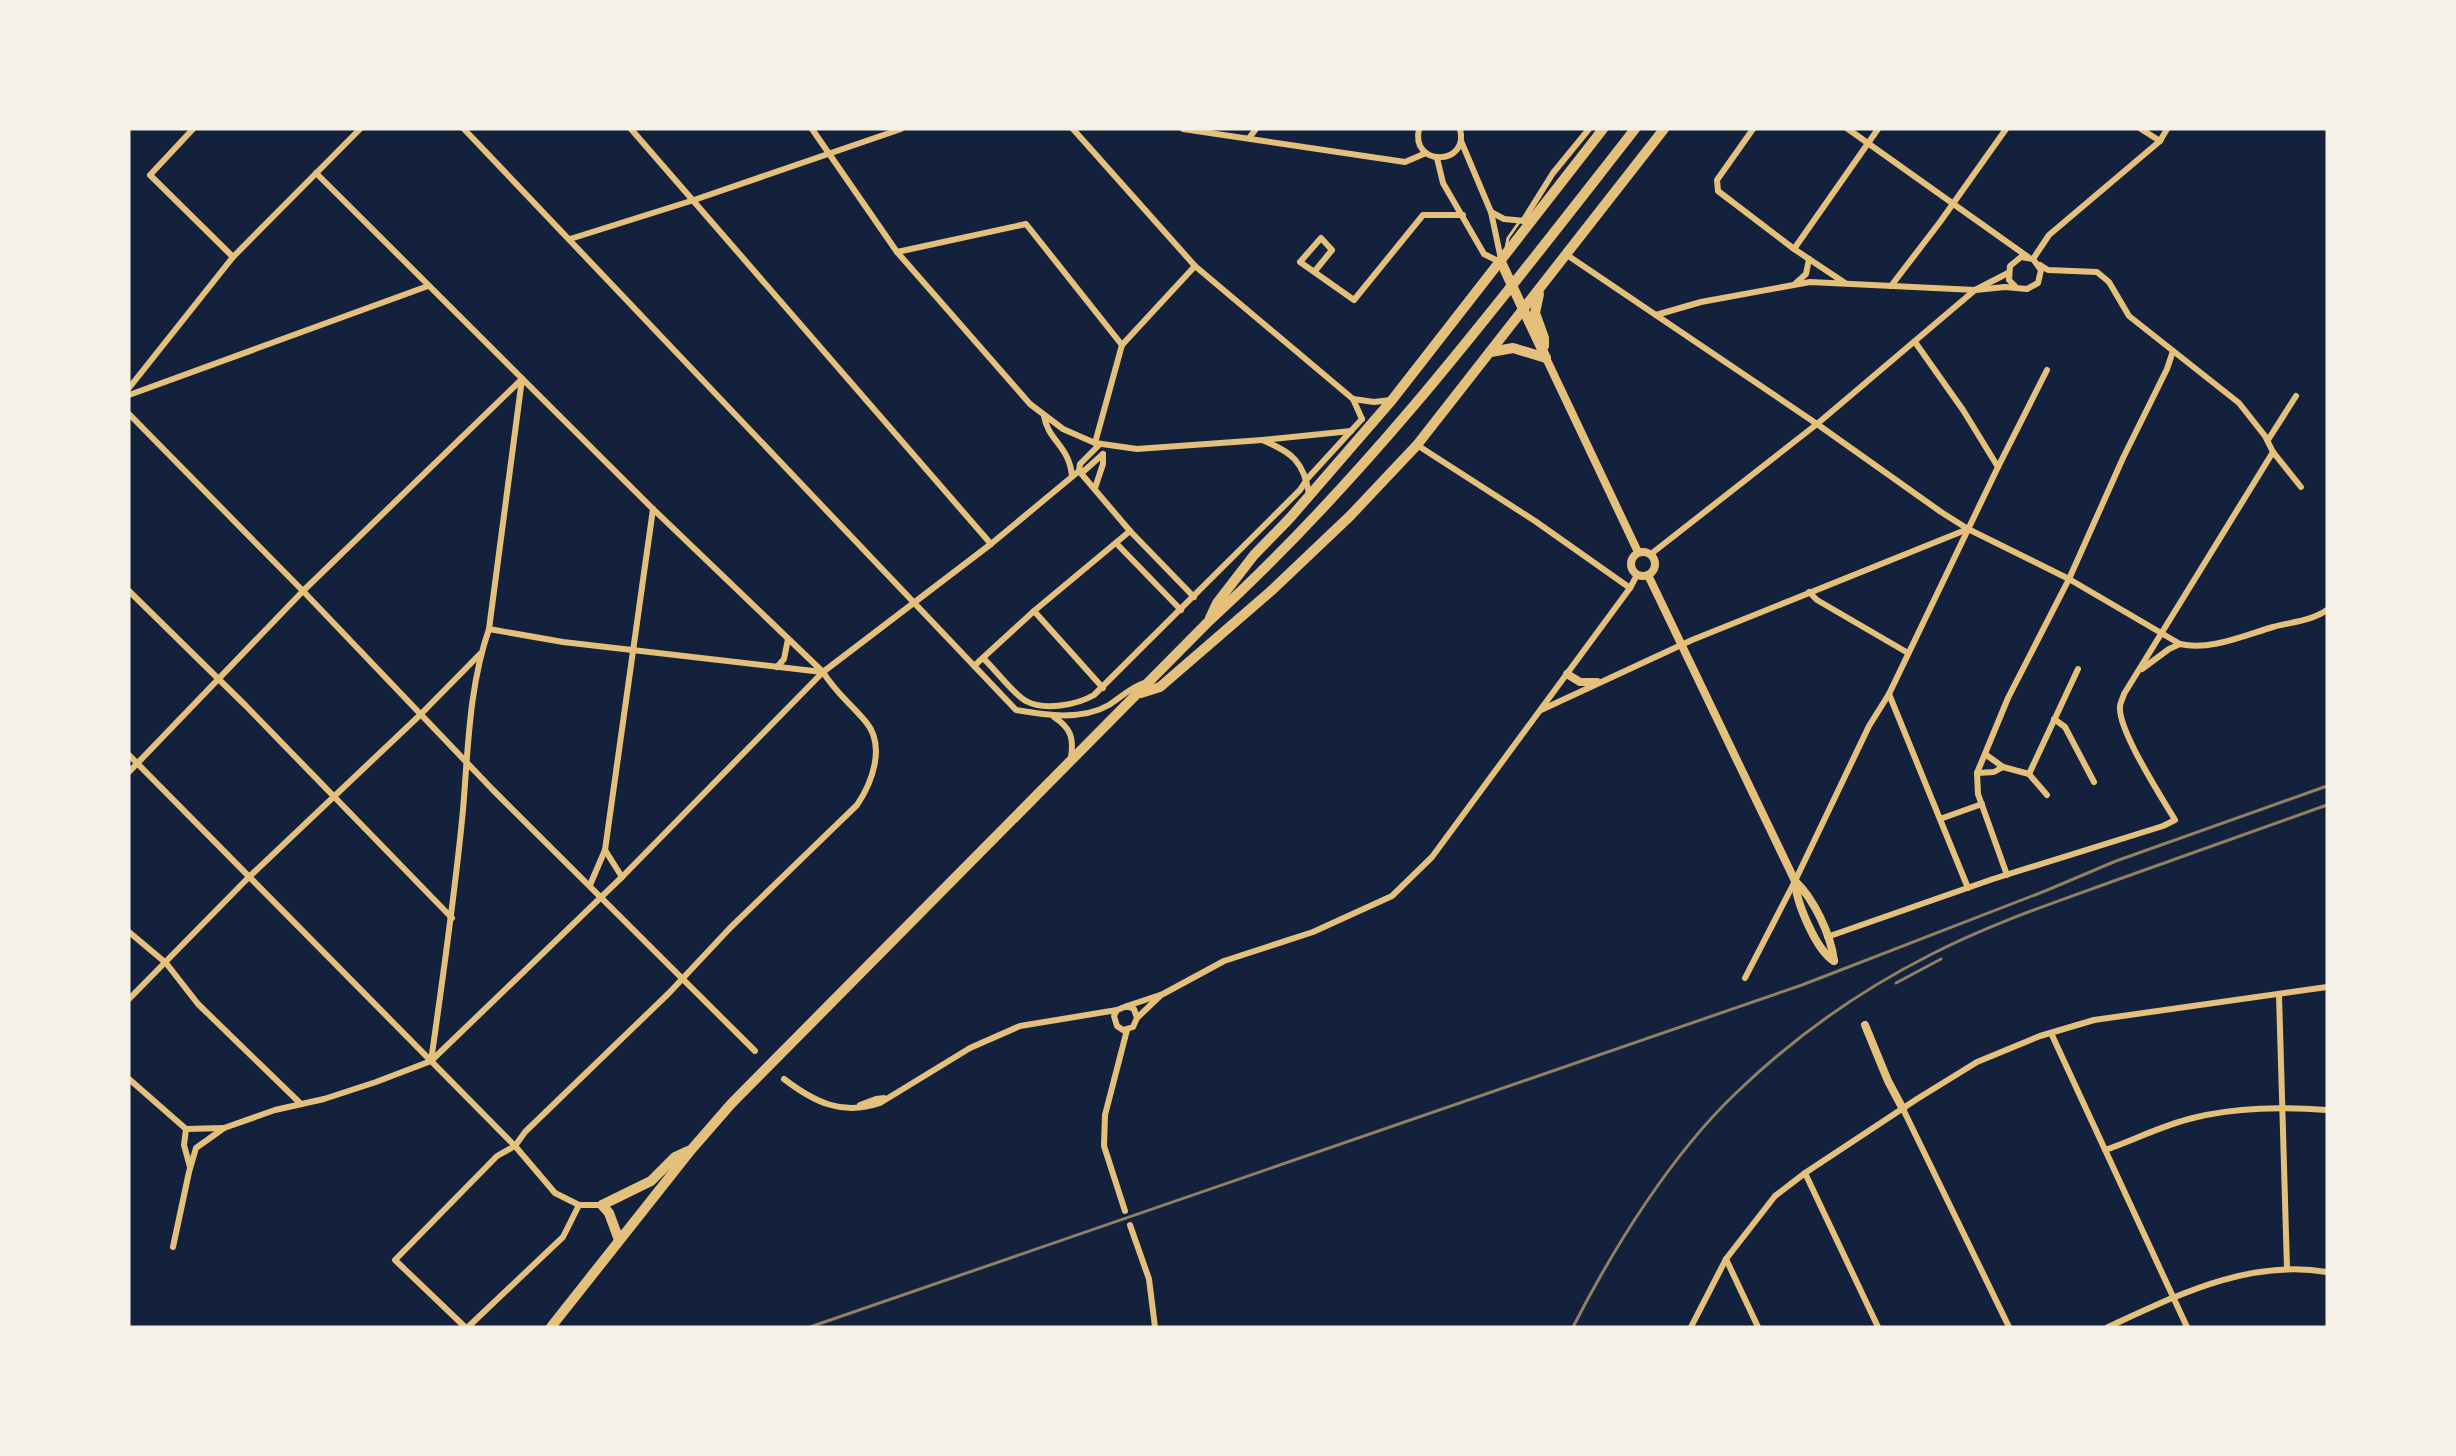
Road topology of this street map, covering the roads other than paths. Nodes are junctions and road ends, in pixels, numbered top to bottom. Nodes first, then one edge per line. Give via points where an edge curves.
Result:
1 (193, 129) edge
2 (360, 129) edge
3 (464, 129) edge
4 (631, 129) edge
5 (812, 129) edge
6 (901, 129) edge
7 (1073, 129) edge
8 (1183, 129) edge
9 (1256, 129) edge
10 (1419, 129) edge
11 (1589, 129) edge
12 (1603, 129) edge
13 (1635, 129) edge
14 (1664, 129) edge
15 (1752, 129) edge
16 (1848, 129) edge
17 (1878, 129) edge
18 (2006, 129) edge
19 (2141, 129) edge
20 (2167, 129) edge
21 (1463, 130) edge
22 (1249, 138) junction
23 (1461, 141) junction
24 (2160, 141) junction
25 (1868, 144) junction
26 (829, 152) junction
27 (1426, 153) junction
28 (1437, 158) junction
29 (316, 173) junction
30 (694, 200) junction
31 (1953, 203) junction
32 (1491, 212) junction
33 (1463, 215) junction
34 (1526, 220) junction
35 (570, 239) junction
36 (2011, 243) junction
37 (1794, 249) junction
38 (897, 252) junction
39 (1567, 255) junction
40 (233, 257) junction
41 (2030, 258) junction
42 (1809, 259) junction
43 (2014, 261) junction
44 (1503, 264) junction
45 (2039, 265) junction
46 (1195, 266) junction
47 (1315, 271) junction
48 (2008, 273) junction
49 (1796, 284) junction
50 (1846, 284) junction
51 (428, 286) junction
52 (1541, 286) junction
53 (1891, 286) junction
54 (2018, 288) junction
55 (1975, 290) junction
56 (1522, 307) junction
57 (1656, 315) junction
58 (1915, 342) junction
59 (1122, 345) junction
60 (2173, 351) junction
61 (1490, 353) junction
62 (1545, 355) junction
63 (2047, 370) dead end
64 (522, 379) junction
65 (129, 388) edge
66 (129, 394) edge
67 (2296, 396) dead end
68 (1353, 399) junction
69 (1392, 400) junction
70 (129, 414) edge
71 (1044, 416) junction
72 (1367, 422) junction
73 (1817, 424) junction
74 (1351, 431) junction
75 (1262, 440) junction
76 (2268, 440) junction
77 (1100, 444) junction
78 (1418, 445) junction
79 (2273, 452) junction
80 (1103, 454) junction
81 (1998, 467) junction
82 (1078, 471) junction
83 (1072, 476) junction
84 (1307, 479) junction
85 (2301, 487) dead end
86 (1095, 488) junction
87 (1309, 496) junction
88 (653, 509) junction
89 (1968, 529) junction
90 (1130, 531) junction
91 (1116, 543) junction
92 (992, 544) junction
93 (1638, 552) junction
94 (1651, 554) junction
95 (1637, 575) junction
96 (1648, 575) junction
97 (2069, 579) junction
98 (1630, 588) junction
99 (129, 591) edge
100 (303, 591) junction
101 (1809, 592) junction
102 (1194, 597) junction
103 (915, 602) junction
104 (1181, 609) junction
105 (2327, 610) edge
106 (1034, 611) junction
107 (1209, 621) junction
108 (489, 629) junction
109 (2162, 634) junction
110 (788, 639) junction
111 (2180, 644) junction
112 (1682, 645) junction
113 (632, 650) junction
114 (1908, 653) junction
115 (481, 654) junction
116 (983, 658) junction
117 (974, 666) junction
118 (777, 667) junction
119 (2078, 669) dead end
120 (823, 672) junction
121 (2137, 674) junction
122 (1567, 675) junction
123 (218, 680) junction
124 (1151, 681) junction
125 (1597, 682) junction
126 (1103, 688) junction
127 (1138, 694) junction
128 (1889, 694) junction
129 (1538, 712) junction
130 (420, 715) junction
131 (1053, 716) junction
132 (2054, 719) junction
133 (1985, 754) junction
134 (129, 755) edge
135 (466, 762) junction
136 (1071, 762) junction
137 (138, 764) junction
138 (2003, 767) junction
139 (129, 771) edge
140 (1977, 773) junction
141 (2029, 774) junction
142 (2094, 782) dead end
143 (2047, 795) dead end
144 (333, 797) junction
145 (1982, 804) junction
146 (1940, 819) junction
147 (605, 850) junction
148 (2007, 875) junction
149 (249, 877) junction
150 (622, 877) junction
151 (1795, 881) junction
152 (590, 885) junction
153 (1968, 888) junction
154 (601, 896) junction
155 (1797, 896) junction
156 (452, 918) junction
157 (129, 932) edge
158 (1827, 937) junction
159 (166, 963) junction
160 (1744, 978) dead end
161 (682, 979) junction
162 (2327, 987) edge
163 (1163, 994) junction
164 (2279, 994) junction
165 (129, 999) edge
166 (1127, 1006) junction
167 (1117, 1010) junction
168 (1092, 1014) junction
169 (1137, 1018) junction
170 (1114, 1020) junction
171 (1865, 1025) dead end
172 (1127, 1030) junction
173 (2051, 1033) junction
174 (755, 1051) dead end
175 (431, 1061) junction
176 (129, 1079) edge
177 (784, 1079) dead end
178 (301, 1104) junction
179 (2281, 1107) junction
180 (1903, 1109) junction
181 (2327, 1110) edge
182 (224, 1128) junction
183 (186, 1129) junction
184 (515, 1146) junction
185 (691, 1149) junction
186 (2105, 1150) junction
187 (190, 1167) junction
188 (1805, 1173) junction
189 (579, 1205) junction
190 (602, 1205) junction
191 (1125, 1210) dead end
192 (1130, 1225) dead end
193 (619, 1240) junction
194 (173, 1247) dead end
195 (1726, 1259) junction
196 (2287, 1268) junction
197 (2327, 1272) edge
198 (2174, 1298) junction
199 (467, 1327) edge
200 (551, 1327) edge
201 (1155, 1327) edge
202 (1691, 1327) edge
203 (1758, 1327) edge
204 (1878, 1327) edge
205 (2009, 1327) edge
206 (2108, 1327) edge
207 (2187, 1327) edge

1 - 40 street via 150,175
2 - 29 street
3 - 35 street
4 - 30 street
5 - 26 street
6 - 26 street
7 - 46 street
8 - 22 street
9 - 22 street
10 - 27 street via 1419,142
11 - 34 street via 1553,173
12 - 34 main road
13 - 107 main road via 1453,361 1379,448 1248,586
14 - 39 main road
15 - 37 street via 1716,180 1718,191
16 - 25 street
17 - 25 street
18 - 31 street
19 - 24 street
20 - 24 street
21 - 23 street
22 - 27 street via 1405,162
23 - 28 street via 1452,154
23 - 32 street
24 - 41 street via 2049,235
25 - 31 street
25 - 37 street
26 - 30 street
26 - 38 street
27 - 28 street
28 - 33 street via 1443,183
29 - 40 street
29 - 51 street
30 - 35 street
30 - 92 street
31 - 36 street
31 - 53 street
32 - 34 street via 1504,219
32 - 44 street
33 - 44 street via 1485,254
33 - 47 street via 1423,215 1354,300
34 - 44 main road
35 - 103 street
36 - 41 street
36 - 43 street
37 - 42 street
38 - 59 street via 1026,224
38 - 71 street
39 - 52 main road
39 - 57 street
40 - 65 street
41 - 43 street
41 - 45 street
42 - 49 street via 1806,274
42 - 50 street
43 - 48 street
44 - 56 main road
44 - 69 main road via 1484,280
45 - 54 street via 2038,283 2027,289
45 - 60 street via 2048,270 2097,272 2109,282 2130,316
46 - 59 street
46 - 68 street
47 - 47 street via 1332,250 1321,238 1300,262
48 - 54 street
48 - 55 street
49 - 50 street
49 - 57 street
50 - 53 street
51 - 64 street
51 - 66 street
52 - 56 main road
52 - 62 main road via 1535,312
53 - 55 street
54 - 55 street
55 - 58 street
56 - 61 main road
56 - 62 main road
57 - 73 street
58 - 73 street
58 - 81 street
59 - 77 street
60 - 76 street via 2239,403
60 - 97 street
61 - 62 main road via 1513,348
61 - 78 main road
62 - 93 street
63 - 81 street
64 - 88 street
64 - 100 street
64 - 108 street
67 - 76 street
68 - 69 street
68 - 72 street
69 - 72 main road
70 - 100 street
71 - 77 street via 1063,429
71 - 83 street via 1046,426 1068,454
72 - 74 street
72 - 87 main road
73 - 89 street
73 - 94 street
74 - 75 street
74 - 84 street
75 - 77 street via 1137,449
75 - 84 street via 1292,456
76 - 79 street
77 - 80 street
77 - 82 street
78 - 98 street
78 - 127 main road via 1270,591 1160,687
79 - 85 street
79 - 109 street
80 - 82 street via 1084,471
80 - 86 street
81 - 89 street
82 - 83 street
82 - 86 street
83 - 92 street
84 - 87 street
84 - 102 street
86 - 90 street
87 - 107 main road via 1254,555 1217,603
88 - 110 street
88 - 113 street
89 - 97 street
89 - 101 street
89 - 114 street
90 - 91 street
90 - 102 street
91 - 104 street
91 - 106 street
92 - 103 street
93 - 94 street
93 - 95 street via 1630,564
94 - 96 street via 1656,566
95 - 96 street
95 - 98 street
96 - 112 street
97 - 109 street
97 - 133 street via 2008,698
98 - 122 street
99 - 123 street
100 - 123 street
100 - 130 street
101 - 112 street
101 - 114 street
102 - 104 street
103 - 117 street
103 - 120 street
104 - 126 street
105 - 111 street via 2218,643
106 - 116 street
106 - 126 street
107 - 124 main road
108 - 113 street
108 - 115 street
109 - 111 street
109 - 121 street
110 - 118 street via 784,659
110 - 120 street
111 - 121 street
112 - 125 street
112 - 151 street
113 - 118 street
113 - 147 street
114 - 128 street
115 - 130 street
115 - 135 street
116 - 117 street
116 - 126 street via 1021,697 1038,705 1084,701
117 - 131 street via 1016,710
118 - 120 street
119 - 132 street
120 - 150 street
120 - 161 street via 834,690 868,724 877,747 874,771 865,794
121 - 148 street via 2124,694 2121,719 2175,820
122 - 125 street via 1580,682
122 - 129 street
123 - 137 street
123 - 144 street
124 - 127 main road
124 - 131 street via 1106,707
125 - 129 street
127 - 136 main road
128 - 146 street
128 - 151 street via 1869,726
129 - 163 street via 1432,857 1392,896 1313,932 1224,961
130 - 135 street
130 - 144 street
131 - 136 street via 1071,732
132 - 141 street
132 - 142 street via 2065,727
133 - 138 street
133 - 140 street
134 - 137 street
135 - 152 street
135 - 156 street
136 - 185 main road via 861,971
137 - 139 street
137 - 149 street
138 - 140 street
138 - 141 street
140 - 145 street
141 - 143 street
144 - 149 street
144 - 156 street
145 - 146 street
145 - 148 street
146 - 153 street
147 - 150 street
147 - 152 street
148 - 153 street
149 - 159 street
149 - 175 street
150 - 154 street
151 - 155 street
151 - 158 street via 1811,902
151 - 160 street
152 - 154 street
153 - 158 street
154 - 161 street
154 - 175 street
155 - 158 street via 1803,900 1818,931
155 - 158 street via 1824,955 1834,961
156 - 175 street
157 - 159 street
159 - 165 street
159 - 178 street via 198,1004
161 - 174 street
161 - 184 street
162 - 164 street
163 - 166 street
163 - 169 street
164 - 173 street via 2094,1020
164 - 179 street
166 - 167 street
166 - 169 street via 1134,1009
167 - 168 street
167 - 170 street
168 - 170 street
168 - 177 street via 1020,1026 970,1048 885,1098 855,1107 820,1103
169 - 172 street
170 - 172 street via 1120,1029
171 - 180 street
172 - 191 street via 1107,1106 1104,1146
173 - 180 street via 1977,1062
173 - 186 street
175 - 178 street
175 - 184 street
176 - 183 street
178 - 182 street
179 - 181 street
179 - 186 street via 2191,1118
179 - 196 street
180 - 188 street
180 - 205 street
182 - 183 street
182 - 187 street via 196,1148
183 - 187 street via 184,1145
184 - 189 street via 555,1193
184 - 199 street via 497,1156 395,1260
185 - 190 main road via 675,1157 651,1181
185 - 193 main road
186 - 198 street
187 - 194 street
188 - 195 street via 1775,1196
188 - 204 street
189 - 190 street
189 - 199 street via 563,1237
190 - 193 main road
192 - 201 street via 1149,1279
193 - 200 main road
195 - 202 street
195 - 203 street
196 - 197 street
196 - 198 street via 2226,1278
198 - 206 street
198 - 207 street

